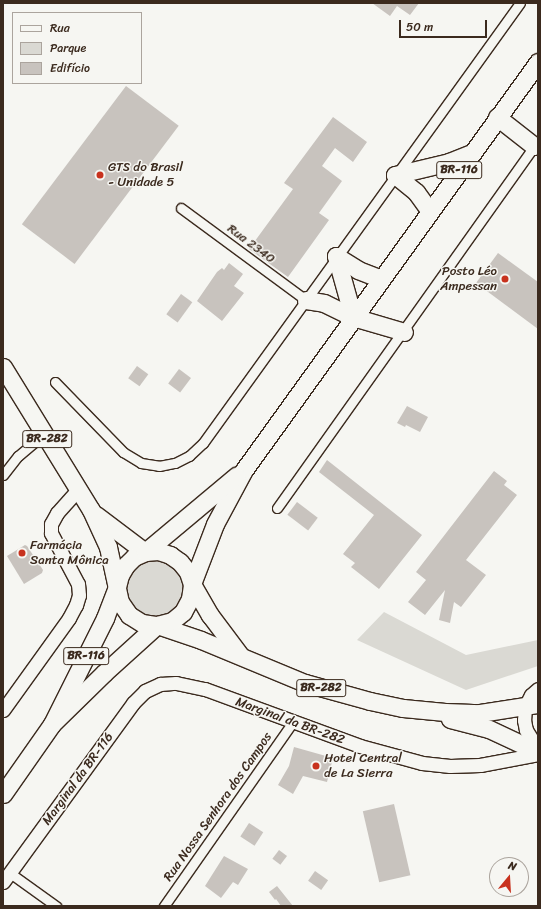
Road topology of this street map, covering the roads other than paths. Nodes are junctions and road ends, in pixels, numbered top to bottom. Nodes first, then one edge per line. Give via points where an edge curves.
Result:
1 (520, 3) edge
2 (538, 62) edge
3 (498, 117) junction
4 (536, 144) edge
5 (471, 153) junction
6 (395, 175) junction
7 (181, 208) dead end
8 (430, 211) junction
9 (336, 256) junction
10 (381, 279) junction
11 (306, 300) junction
12 (353, 317) junction
13 (404, 332) junction
14 (3, 367) edge
15 (55, 382) dead end
16 (44, 434) junction
17 (244, 470) junction
18 (3, 475) edge
19 (78, 490) junction
20 (277, 508) dead end
21 (91, 510) junction
22 (145, 552) junction
23 (192, 584) junction
24 (118, 587) junction
25 (157, 625) junction
26 (243, 658) junction
27 (160, 684) joint
28 (538, 689) edge
29 (531, 706) edge
30 (403, 708) junction
31 (3, 710) edge
32 (294, 722) junction
33 (52, 724) junction
34 (538, 752) edge
35 (3, 794) edge
36 (6, 878) edge
37 (56, 906) edge
38 (164, 906) edge

1 - 6 street
2 - 3 highway, BR-116
3 - 4 highway
3 - 5 highway, BR-116
4 - 13 street
5 - 6 highway via 449,162
5 - 8 highway, BR-116
6 - 8 highway via 416,192
6 - 9 street
7 - 11 street, Rua 2340
8 - 10 highway, BR-116
9 - 10 highway via 358,270
9 - 11 street
9 - 12 highway
10 - 12 highway, BR-116
11 - 12 highway via 324,303
11 - 15 street via 203,443 189,456 175,463 159,466 141,463 122,452
12 - 13 highway
12 - 17 highway, BR-116
13 - 20 street
14 - 16 highway, BR-282
16 - 18 street via 18,456
16 - 19 highway, BR-282
17 - 22 highway, BR-116
17 - 23 highway, BR-116 via 215,524
19 - 21 highway, BR-282
19 - 31 street via 56,513 51,524 51,533 78,584 79,595 76,605
21 - 22 highway, BR-282
21 - 24 highway, BR-282 via 108,547
22 - 23 highway, BR-282 via 158,551 175,558 188,572
22 - 24 highway, BR-116 via 134,557 126,565 120,575
23 - 25 highway, BR-116 via 190,599 183,612 172,621
23 - 26 highway, BR-282 via 220,630
24 - 25 highway, BR-282 via 120,602 129,615 142,623
24 - 33 highway, BR-116
25 - 26 highway, BR-282
25 - 33 highway, BR-116
26 - 30 highway, BR-282 via 305,683
27 - 32 street, Marginal da BR-282 via 176,683 205,689
27 - 36 street, Marginal da BR-116 via 145,691 133,703
28 - 29 street via 531,695
29 - 30 highway, BR-282 via 480,713
29 - 34 street via 526,730
30 - 34 highway via 489,729
32 - 34 street, Marginal da BR-282 via 360,746 422,763 450,766 480,765
32 - 38 street, Rua Nossa Senhora dos Campos
33 - 35 highway, BR-116
36 - 37 street

